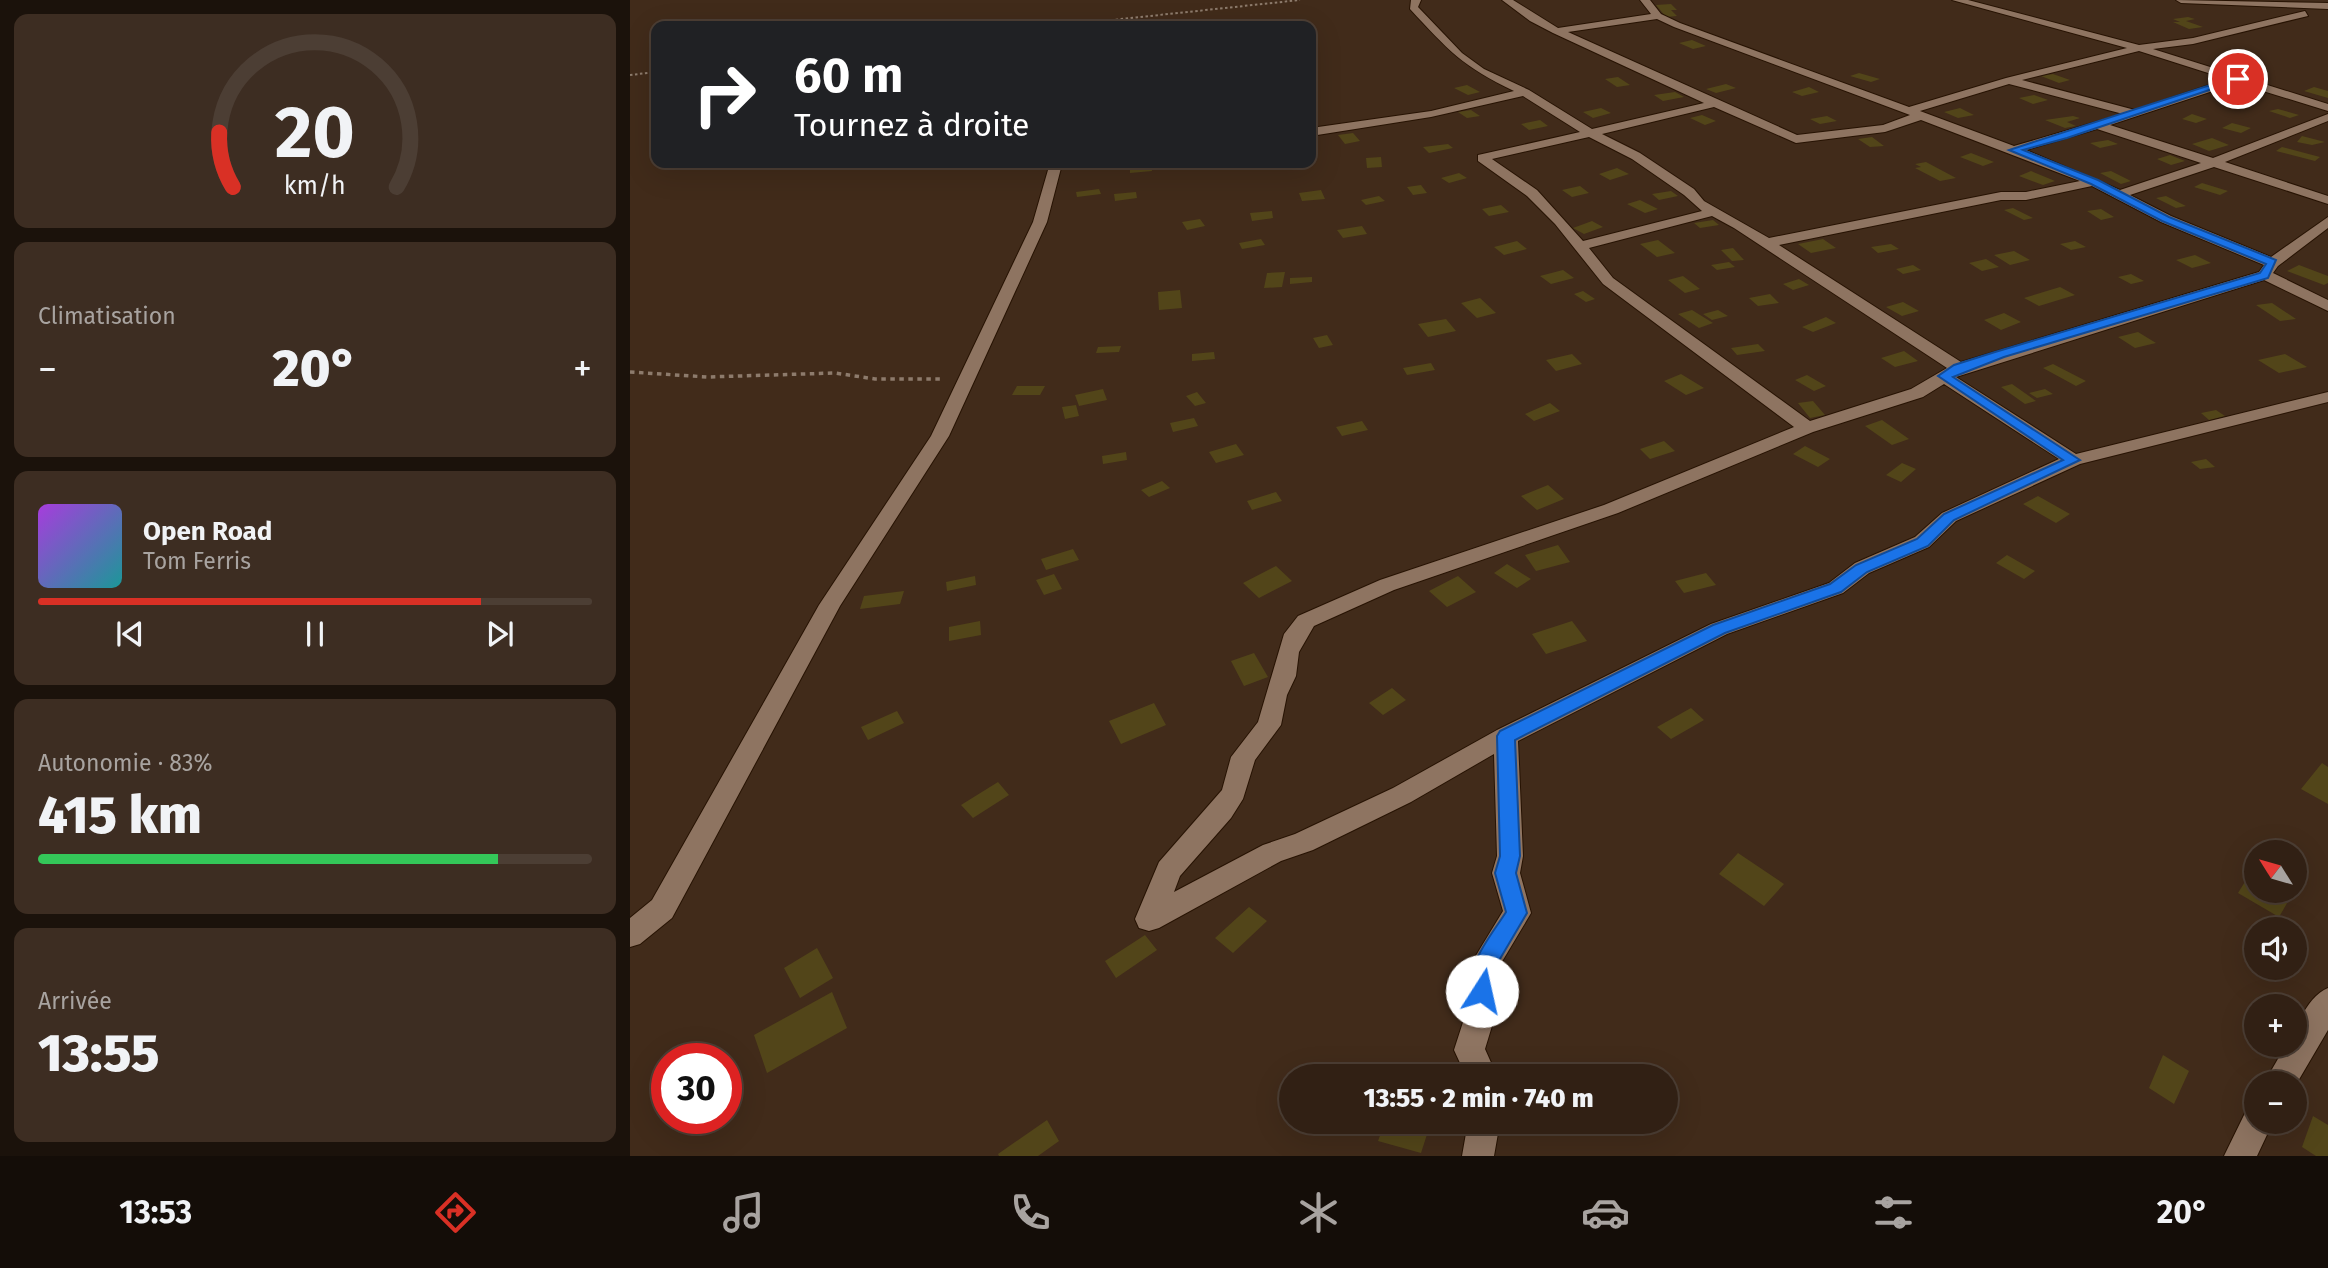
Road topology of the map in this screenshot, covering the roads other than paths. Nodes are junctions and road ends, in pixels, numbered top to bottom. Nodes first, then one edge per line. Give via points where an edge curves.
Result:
1 (1416, 0) edge
2 (1507, 0) edge
3 (1644, 0) edge
4 (1957, 0) edge
5 (2181, 0) edge
6 (2206, 0) edge
7 (2250, 4) junction
8 (2328, 6) edge
9 (2305, 14) junction
10 (1658, 16) junction
11 (2328, 18) edge
12 (1556, 31) junction
13 (2139, 48) junction
14 (2238, 79) junction
15 (2010, 80) junction
16 (1525, 92) junction
17 (1714, 104) junction
18 (2328, 108) edge
19 (1911, 110) junction
20 (2135, 114) junction
21 (1923, 115) junction
22 (2328, 117) edge
23 (2097, 125) junction
24 (1316, 131) edge
25 (1591, 133) junction
26 (2014, 150) junction
27 (2210, 164) junction
28 (1054, 168) edge
29 (2094, 182) junction
30 (2116, 196) junction
31 (2328, 200) edge
32 (1713, 212) junction
33 (2328, 222) edge
34 (1766, 243) junction
35 (1580, 246) junction
36 (2268, 269) junction
37 (2328, 306) edge
38 (1952, 372) junction
39 (2328, 397) edge
40 (1807, 428) junction
41 (2073, 460) junction
42 (1506, 736) junction
43 (630, 935) edge
44 (2328, 1002) edge
45 (1476, 1064) edge
46 (2287, 1071) edge
47 (1482, 1134) edge
48 (2251, 1134) edge
49 (1478, 1156) edge
50 (2240, 1156) edge

1 - 16 street via 1413,7 1458,55
2 - 12 street
3 - 10 street
4 - 13 street
5 - 6 street
6 - 7 street
7 - 8 street
7 - 9 street
9 - 11 street
9 - 13 street via 2193,41
10 - 12 street
10 - 19 street via 1747,53
12 - 17 street
13 - 14 street
13 - 15 street
14 - 18 street
14 - 20 street
15 - 19 street
15 - 20 street
16 - 24 street via 1431,114
16 - 25 street
17 - 21 street via 1796,139 1885,128
17 - 25 street
19 - 21 street
20 - 23 street
21 - 26 street
22 - 27 street
23 - 26 street
23 - 27 street
25 - 32 street via 1636,156
25 - 35 street via 1482,158 1532,193
26 - 29 street
27 - 30 street
27 - 31 street
28 - 43 street via 1040,222 940,436 830,605 662,909
29 - 30 street
29 - 34 street
30 - 36 street
32 - 34 street
32 - 35 street
33 - 36 street
34 - 38 street
35 - 40 street via 1608,281
36 - 37 street
36 - 38 street
38 - 40 street via 1917,393
38 - 41 street
39 - 41 street
40 - 42 street via 1611,509 1387,585 1306,621 1294,634 1269,725 1244,757 1234,792 1169,870 1149,919 1272,853 1402,795
41 - 42 street via 1949,517 1922,542 1862,568 1836,588 1719,629
42 - 45 street via 1510,856 1506,873 1517,913 1483,967 1480,1016 1469,1050
44 - 46 street
47 - 49 street
48 - 50 street

